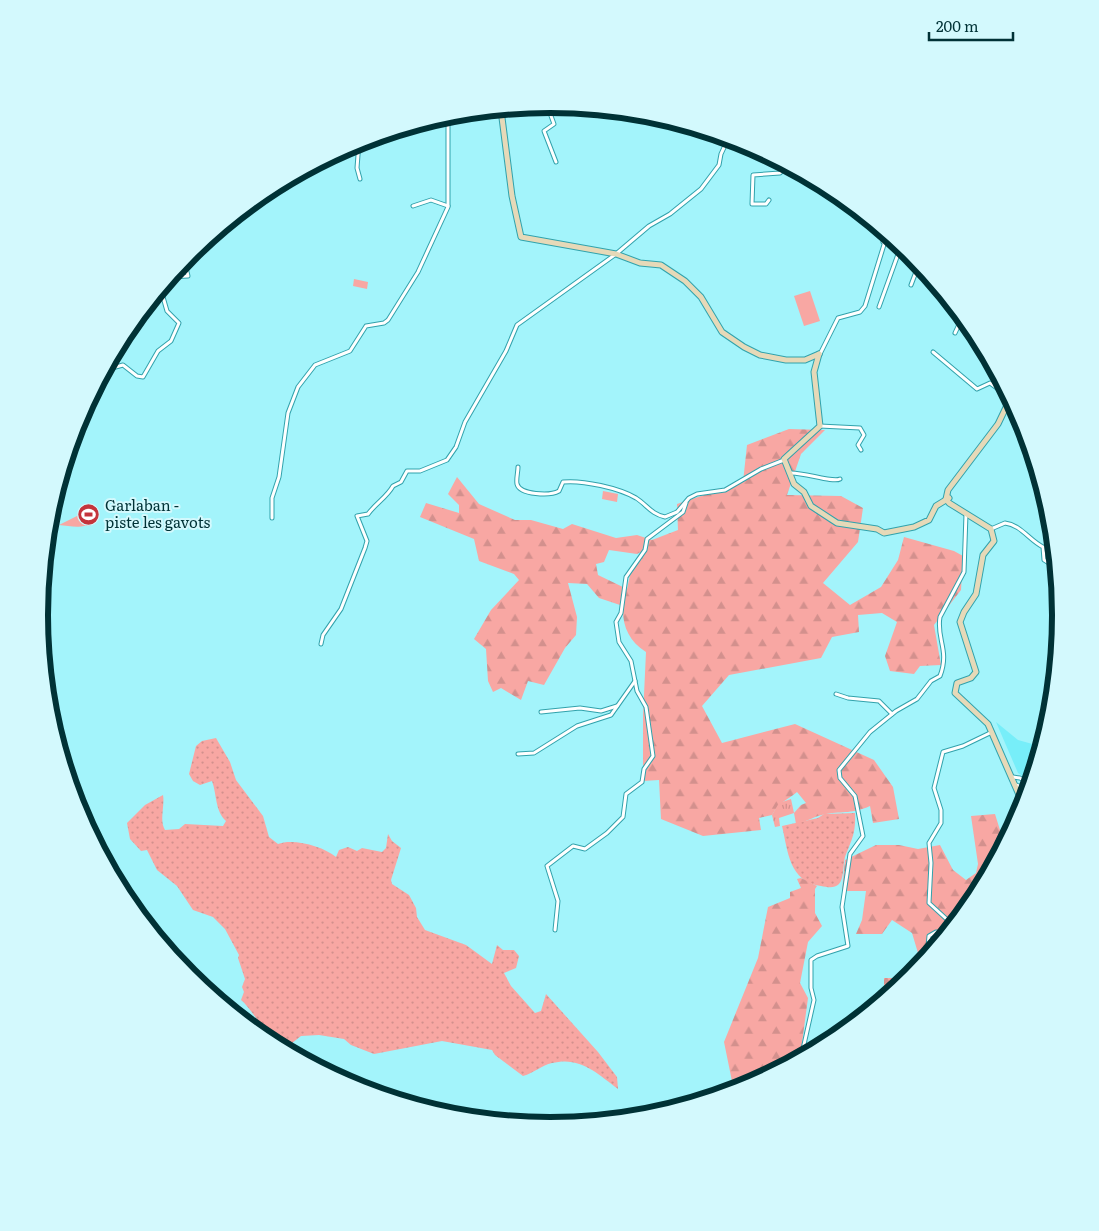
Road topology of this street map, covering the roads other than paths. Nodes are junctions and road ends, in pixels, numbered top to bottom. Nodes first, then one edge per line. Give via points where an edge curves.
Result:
1 (550, 113) edge
2 (502, 116) edge
3 (448, 124) edge
4 (725, 145) edge
5 (358, 152) edge
6 (556, 162) dead end
7 (782, 171) edge
8 (360, 179) dead end
9 (769, 200) dead end
10 (414, 206) dead end
11 (448, 206) junction
12 (884, 242) edge
13 (616, 254) junction
14 (898, 255) edge
15 (186, 270) edge
16 (916, 273) edge
17 (180, 276) edge
18 (911, 285) dead end
19 (162, 297) edge
20 (879, 307) dead end
21 (959, 325) edge
22 (955, 332) dead end
23 (933, 352) dead end
24 (820, 354) junction
25 (112, 368) dead end
26 (998, 389) edge
27 (1006, 406) edge
28 (820, 426) junction
29 (861, 450) dead end
30 (784, 460) junction
31 (518, 467) dead end
32 (789, 473) junction
33 (840, 480) dead end
34 (948, 498) junction
35 (686, 503) junction
36 (966, 514) junction
37 (272, 518) dead end
38 (991, 530) junction
39 (1048, 562) edge
40 (320, 644) dead end
41 (636, 681) junction
42 (836, 694) dead end
43 (618, 705) junction
44 (542, 712) dead end
45 (892, 714) junction
46 (992, 732) junction
47 (518, 754) dead end
48 (1013, 777) junction
49 (1023, 781) edge
50 (1017, 788) junction
51 (1021, 788) edge
52 (1019, 793) edge
53 (948, 921) edge
54 (554, 930) dead end
55 (938, 933) edge
56 (928, 945) edge
57 (802, 1049) edge

1 - 6 street via 554,124 544,131
2 - 13 street via 512,196 521,236
3 - 11 street
4 - 13 street via 719,165 707,184
5 - 8 street
7 - 9 street via 753,175 752,204 766,204
10 - 11 street via 431,200
11 - 37 street via 418,272 388,320 366,326 350,350 315,365 298,387 288,413 272,498
12 - 24 street via 862,310 838,318
13 - 24 street via 640,263 661,264 701,297 722,332 760,355 805,360
13 - 40 street via 517,325 447,460 420,471 407,472 401,482 393,486 391,493 377,502 368,514 357,516 366,541 365,548 341,609 323,634
14 - 20 street
15 - 17 street via 188,276
16 - 18 street
19 - 25 street via 167,311 179,323 171,341 159,350 143,377 123,365
21 - 22 street
23 - 26 street via 977,389 990,383
24 - 28 street via 814,372
27 - 34 street via 998,424 952,484
28 - 29 street via 860,428 864,436 858,445
28 - 30 street
30 - 32 street
30 - 35 street via 725,490 704,491
31 - 35 street via 518,487 547,495 559,491 564,482 584,481 635,498 651,512 665,517
32 - 33 street
32 - 34 street via 811,506 826,517 837,523 884,533 919,526 929,520 936,506
34 - 36 street
35 - 41 street via 683,512 647,539 645,550 626,577 621,613 616,622 619,642 631,661
36 - 38 street
36 - 45 street via 964,572 938,624 944,649 940,676 931,681 917,699
38 - 39 street via 1005,523 1016,526 1031,541 1043,547 1044,560
38 - 46 street via 994,542 983,555 976,594 960,622 976,672 971,678 957,683 954,690 957,697 983,718
41 - 43 street
41 - 54 street via 646,707 652,756 644,769 642,782 626,794 623,816 607,833 585,850 573,846 567,848 563,856 547,866 558,901
42 - 45 street via 879,700
43 - 44 street via 601,711 580,708
43 - 47 street via 611,715 577,726 534,753
45 - 57 street via 859,744 838,773 855,796 863,836 850,854 842,907 848,946 811,960 814,1000
46 - 48 street
46 - 53 street via 944,752 934,788 942,817 929,843 932,863 929,903
48 - 49 street
48 - 50 street
50 - 51 street
50 - 52 street
55 - 56 street via 929,936

